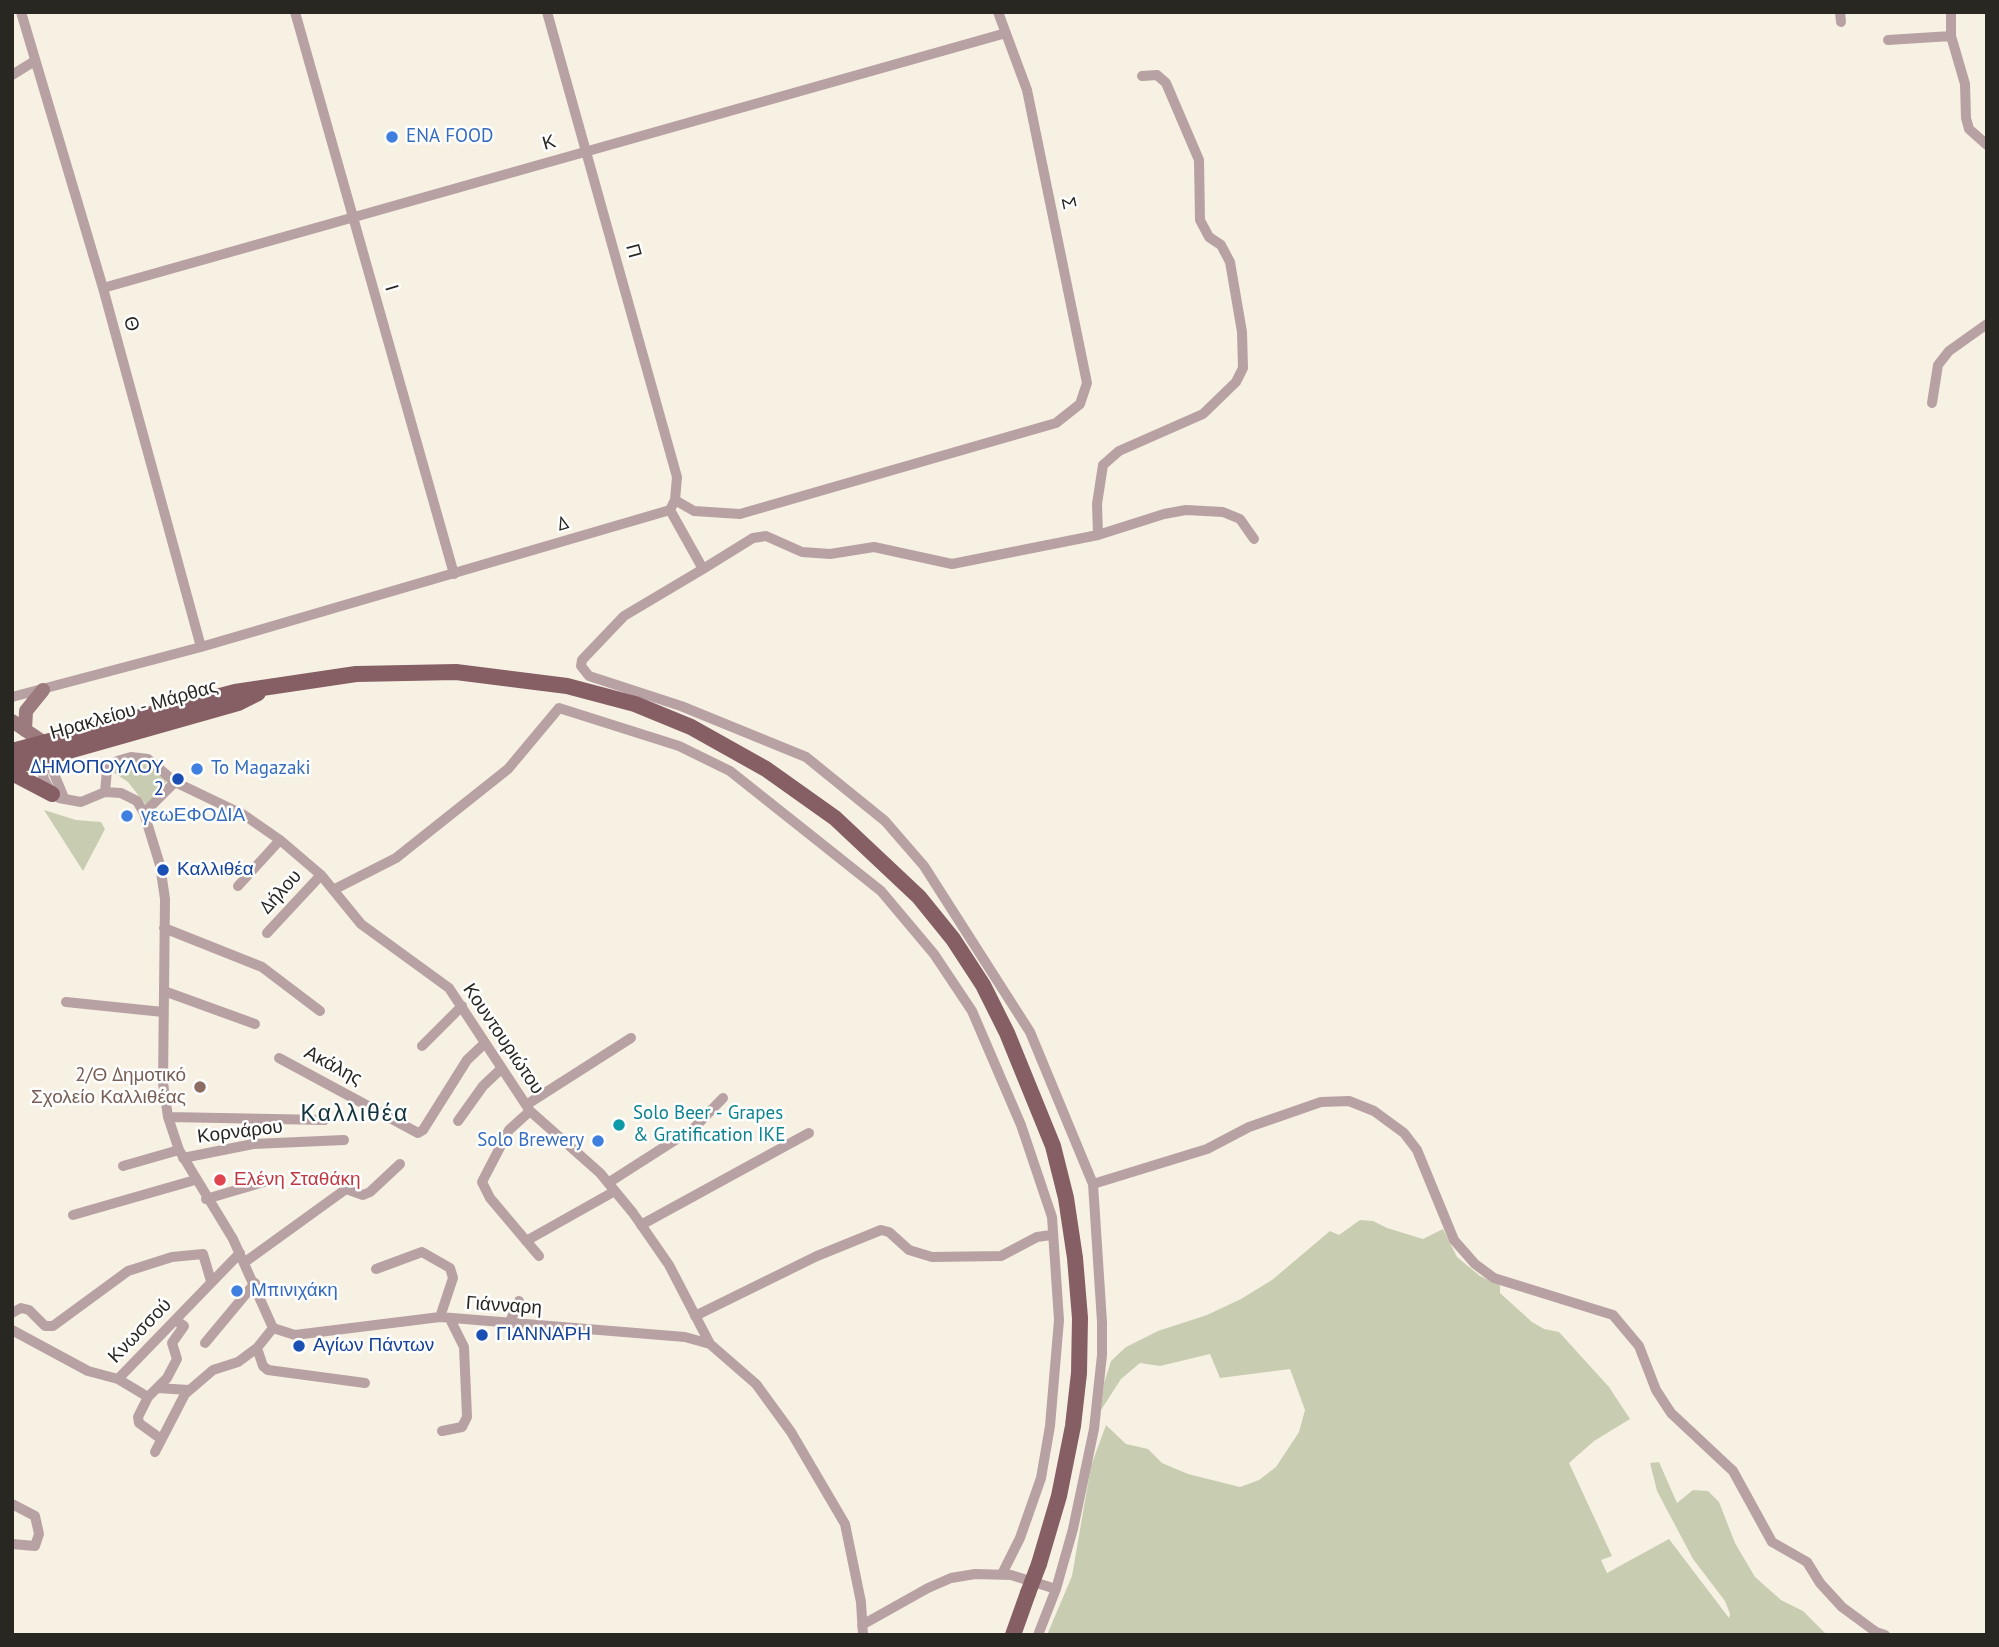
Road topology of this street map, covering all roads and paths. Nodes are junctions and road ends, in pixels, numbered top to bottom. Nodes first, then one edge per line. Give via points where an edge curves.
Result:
1 (20, 12) edge
2 (295, 12) edge
3 (547, 12) edge
4 (998, 12) edge
5 (1951, 12) edge
6 (1006, 33) junction
7 (1951, 36) junction
8 (1888, 40) dead end
9 (33, 62) junction
10 (12, 75) edge
11 (1142, 76) dead end
12 (1987, 145) edge
13 (587, 151) junction
14 (353, 219) junction
15 (103, 288) junction
16 (1987, 324) edge
17 (1931, 403) dead end
18 (673, 505) junction
19 (1098, 536) junction
20 (1254, 539) dead end
21 (703, 569) junction
22 (454, 574) junction
23 (201, 647) junction
24 (43, 690) junction
25 (12, 697) edge
26 (12, 721) edge
27 (33, 744) edge
28 (12, 751) edge
29 (12, 767) edge
30 (12, 773) edge
31 (175, 782) junction
32 (105, 792) junction
33 (59, 797) junction
34 (144, 813) junction
35 (280, 840) junction
36 (321, 874) junction
37 (238, 886) dead end
38 (333, 890) junction
39 (164, 928) junction
40 (267, 933) dead end
41 (164, 991) junction
42 (66, 1002) dead end
43 (462, 1006) junction
44 (320, 1011) dead end
45 (163, 1012) junction
46 (255, 1024) dead end
47 (632, 1038) dead end
48 (485, 1043) junction
49 (422, 1046) dead end
50 (279, 1058) dead end
51 (502, 1069) junction
52 (723, 1098) dead end
53 (528, 1108) junction
54 (168, 1117) junction
55 (325, 1120) dead end
56 (458, 1121) dead end
57 (809, 1133) dead end
58 (344, 1140) dead end
59 (181, 1154) junction
60 (401, 1164) dead end
61 (123, 1167) dead end
62 (195, 1180) junction
63 (264, 1182) dead end
64 (1093, 1184) junction
65 (611, 1187) junction
66 (206, 1199) junction
67 (73, 1215) dead end
68 (641, 1225) junction
69 (1051, 1235) junction
70 (526, 1241) junction
71 (539, 1256) dead end
72 (242, 1258) junction
73 (376, 1269) dead end
74 (211, 1281) junction
75 (255, 1283) junction
76 (519, 1301) dead end
77 (12, 1313) edge
78 (695, 1316) junction
79 (445, 1318) junction
80 (175, 1320) junction
81 (509, 1324) junction
82 (273, 1328) junction
83 (12, 1330) edge
84 (205, 1343) dead end
85 (710, 1344) junction
86 (257, 1349) junction
87 (118, 1379) junction
88 (365, 1383) dead end
89 (157, 1388) junction
90 (189, 1390) junction
91 (148, 1397) junction
92 (442, 1431) dead end
93 (161, 1439) junction
94 (155, 1452) dead end
95 (12, 1504) edge
96 (12, 1544) edge
97 (1002, 1574) junction
98 (1056, 1589) junction
99 (863, 1630) edge
100 (1013, 1635) edge
101 (1038, 1635) edge
102 (1885, 1635) edge

1 - 9 street, Θ
2 - 14 street, Ι
3 - 13 street, Π
4 - 6 street, Σ
5 - 7 street
6 - 13 street, Κ
6 - 18 street, Σ via 1027,90 1087,383 1080,404 1056,423 740,514
7 - 8 street
7 - 12 street via 1965,84 1969,129
9 - 10 street
9 - 15 street, Θ
11 - 19 street via 1157,75 1166,83 1199,160 1200,220 1230,262 1243,368 1236,382 1203,414 1119,451 1103,465
13 - 14 street, Κ
13 - 18 street, Π via 677,477
14 - 15 street, Κ
14 - 22 street, Ι
15 - 23 street, Θ
16 - 17 street via 1949,351 1938,365
18 - 21 street
18 - 22 street, Δ
19 - 20 street via 1164,514 1209,510 1240,519
19 - 21 street via 952,564 874,547 831,554 802,552 766,536 753,538
21 - 64 street via 624,616 582,660 584,671 806,757 885,821 924,866 1030,1032
22 - 23 street, Δ
23 - 24 street, Δ
24 - 25 street, Δ
24 - 27 street via 26,711
26 - 27 street
27 - 28 main road, Ηρακλείου - Μάρθας
27 - 29 main road, Ηρακλείου - Μάρθας
27 - 33 street
27 - 100 main road, Ηρακλείου - Μάρθας, bridge via 238,703 265,689 356,674 456,672 567,686 635,704 691,727 766,769 835,818 919,897 982,985 1007,1033 1053,1146 1066,1198 1078,1294 1079,1373 1073,1426 1059,1496
30 - 33 main road
31 - 32 street, Κουντουριώτου via 148,759 131,757 107,770
31 - 34 street
31 - 35 street, Κουντουριώτου via 244,815
32 - 33 street via 81,802
32 - 34 street via 130,795
34 - 39 street via 160,865
35 - 36 street, Κουντουριώτου
35 - 37 street
36 - 38 street, Κουντουριώτου
36 - 40 street, Δήλου
38 - 43 street, Κουντουριώτου via 361,925 449,988
38 - 69 street via 396,858 508,769 559,708 679,746 730,771 881,891 934,954 987,1039 1048,1205
39 - 41 street
39 - 44 street via 262,967
41 - 45 street
41 - 46 street
42 - 45 street
43 - 48 street, Κουντουριώτου
43 - 49 street
45 - 54 street
47 - 53 street
48 - 50 street, Ακάλης via 467,1060 418,1133
48 - 51 street, Κουντουριώτου
51 - 53 street, Κουντουριώτου
51 - 56 street via 483,1086
52 - 65 street via 694,1128
53 - 65 street, Κουντουριώτου
53 - 70 street via 509,1130 482,1182
54 - 55 street
54 - 59 street
57 - 68 street
58 - 59 street, Κορνάρου via 253,1144
59 - 61 street, Κορνάρου
59 - 62 street
60 - 72 street, Κνωσσού via 366,1195 346,1189
62 - 66 street
62 - 67 street
63 - 66 street
64 - 98 street via 1102,1322 1099,1384 1094,1429
64 - 102 street via 1207,1149 1249,1127 1321,1102 1349,1101 1374,1111 1404,1133 1417,1150 1454,1240 1469,1258 1494,1278 1613,1315 1639,1346 1656,1390 1671,1413 1733,1471 1772,1542 1807,1562 1842,1607
65 - 68 street, Κουντουριώτου
65 - 70 street
66 - 72 street
68 - 78 street, Κουντουριώτου via 669,1265
69 - 78 street via 1037,1237 1001,1256 932,1257 909,1250 881,1230
69 - 97 street via 1059,1320 1050,1426 1037,1491
70 - 71 street
72 - 74 street, Κνωσσού
72 - 75 street
73 - 79 street via 422,1252 450,1268 453,1278
74 - 77 street via 203,1254 172,1257 128,1271 53,1326 45,1326 29,1310
74 - 80 street, Κνωσσού
75 - 82 street
75 - 84 street
76 - 81 street
78 - 85 street, Κουντουριώτου
79 - 81 street, Γιάνναρη
79 - 82 street, Γιάνναρη via 295,1335
79 - 92 street via 464,1347 467,1417 462,1427
80 - 87 street, Κνωσσού
80 - 89 street via 184,1326 172,1343 177,1359
81 - 85 street, Γιάνναρη via 685,1337
82 - 86 street
83 - 87 street, Κνωσσού via 88,1371
85 - 99 street, Κουντουριώτου via 763,1393 845,1524
86 - 88 street via 268,1370
86 - 90 street via 238,1362 213,1370
87 - 91 street
89 - 90 street
89 - 91 street
90 - 93 street
91 - 93 street via 139,1423
93 - 94 street
95 - 96 street via 36,1516 39,1534 35,1546
97 - 98 street
97 - 99 street via 951,1578
98 - 101 street

